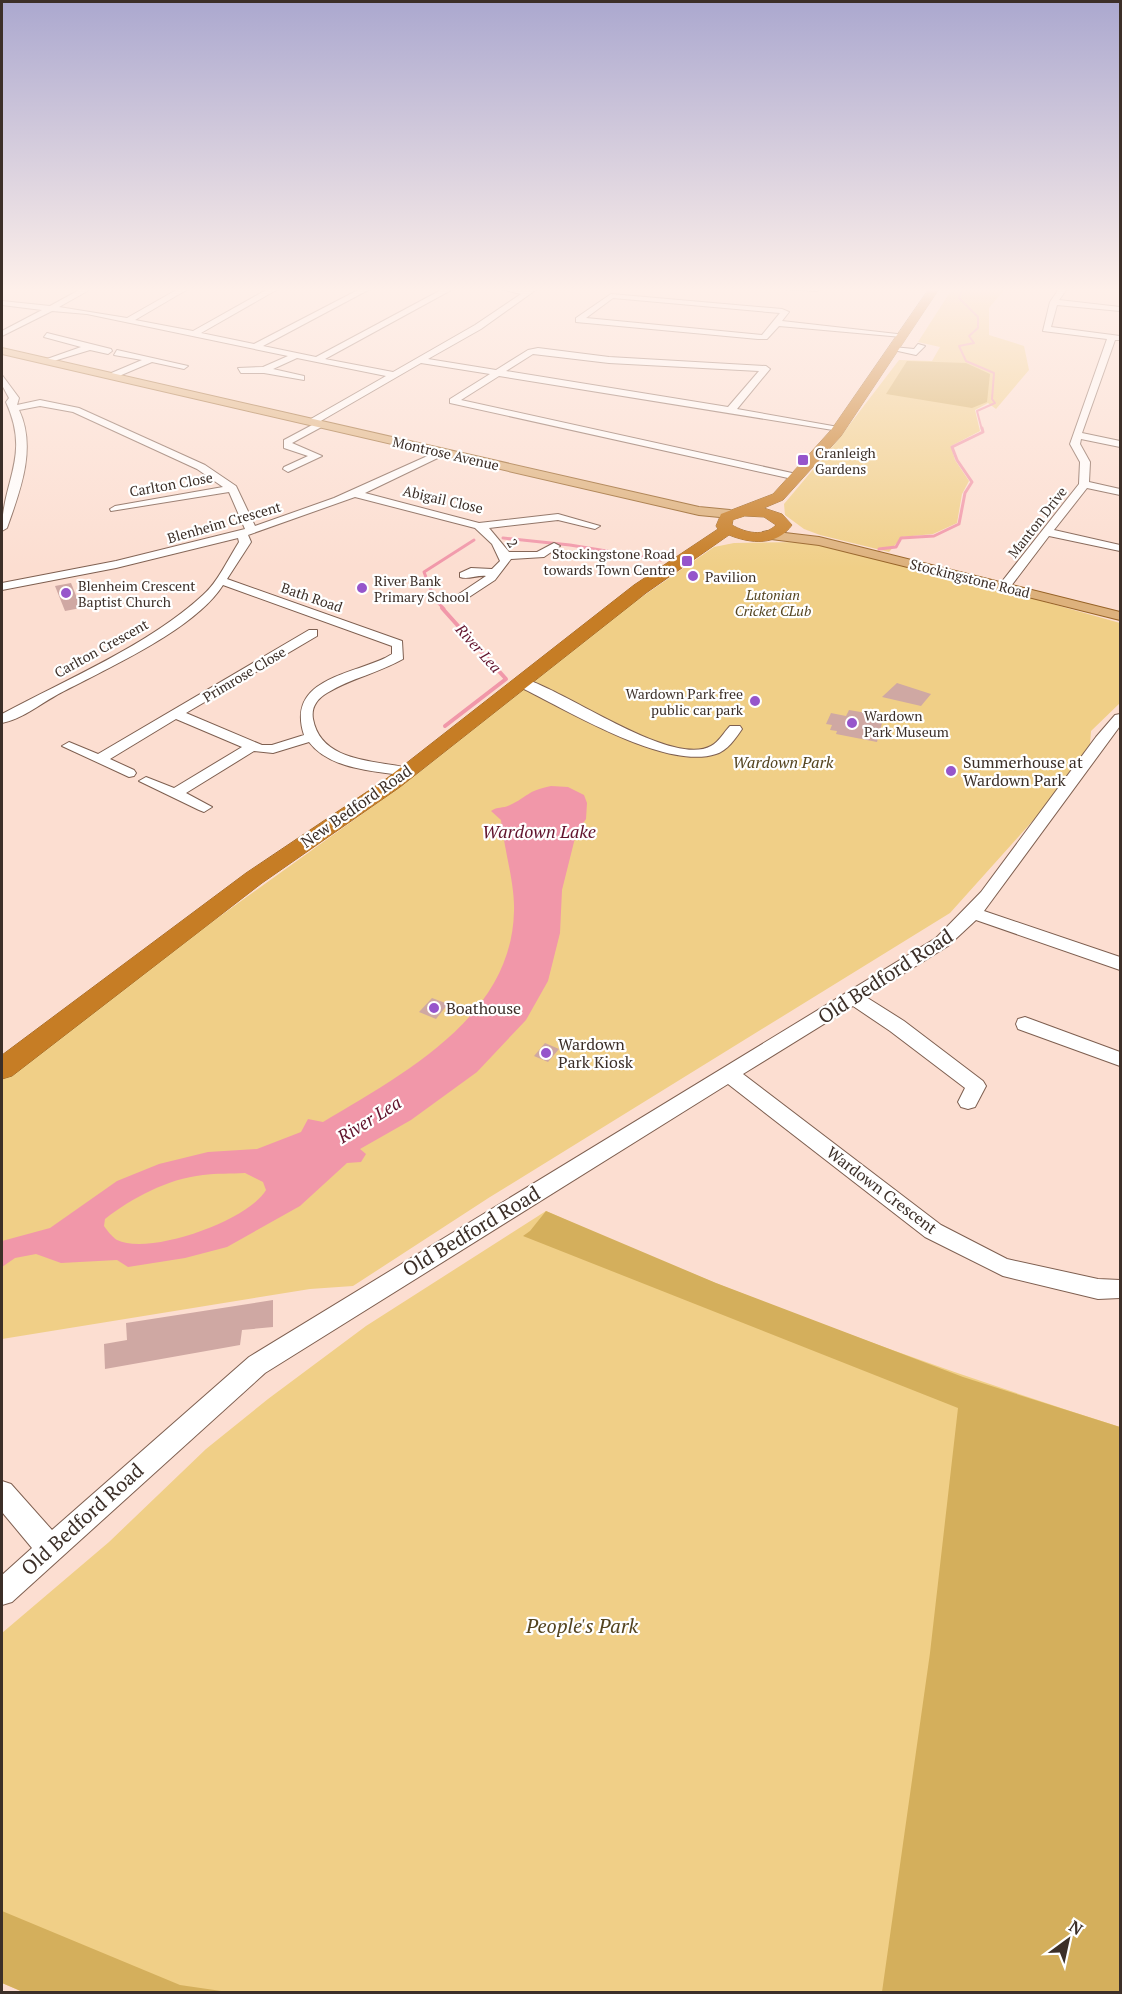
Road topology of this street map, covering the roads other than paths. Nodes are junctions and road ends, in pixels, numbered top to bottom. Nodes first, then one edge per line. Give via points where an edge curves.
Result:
1 (4, 382) edge
2 (138, 382) edge
3 (382, 382) edge
4 (483, 382) edge
5 (555, 382) edge
6 (755, 382) edge
7 (870, 382) edge
8 (1098, 382) edge
9 (14, 407) junction
10 (2, 409) edge
11 (731, 410) junction
12 (317, 423) junction
13 (839, 428) junction
14 (1077, 435) junction
15 (1120, 444) edge
16 (443, 452) junction
17 (288, 469) dead end
18 (797, 477) junction
19 (1084, 484) junction
20 (232, 489) junction
21 (1120, 492) edge
22 (356, 494) junction
23 (778, 497) junction
24 (115, 509) dead end
25 (778, 518) junction
26 (731, 519) junction
27 (479, 526) junction
28 (595, 526) dead end
29 (2, 528) edge
30 (1047, 532) junction
31 (247, 533) junction
32 (760, 536) junction
33 (819, 541) junction
34 (710, 543) junction
35 (555, 546) dead end
36 (1120, 548) edge
37 (504, 565) junction
38 (464, 575) dead end
39 (222, 581) junction
40 (2, 586) edge
41 (1004, 586) junction
42 (463, 597) dead end
43 (1120, 616) edge
44 (313, 633) dead end
45 (521, 682) junction
46 (175, 714) junction
47 (1120, 718) edge
48 (2, 719) edge
49 (735, 729) dead end
50 (311, 737) junction
51 (69, 746) dead end
52 (251, 747) junction
53 (99, 760) junction
54 (408, 772) junction
55 (129, 773) dead end
56 (146, 781) dead end
57 (174, 794) junction
58 (204, 807) dead end
59 (973, 913) junction
60 (1120, 964) edge
61 (854, 998) junction
62 (1025, 1024) dead end
63 (1120, 1059) edge
64 (2, 1069) edge
65 (729, 1074) junction
66 (968, 1102) dead end
67 (1120, 1289) edge
68 (2, 1493) edge
69 (50, 1548) junction
70 (2, 1592) edge

1 - 9 street via 14,398
2 - 12 main road, Montrose Avenue
3 - 12 street
4 - 18 street via 454,403
5 - 11 street
6 - 11 street
7 - 13 highway, New Bedford Road
8 - 14 street
9 - 10 street
9 - 20 street via 40,403 76,410 201,466
9 - 29 street via 20,427 21,473
11 - 13 street
12 - 16 main road, Montrose Avenue
12 - 17 street via 287,442 287,446 317,456
13 - 18 highway, New Bedford Road
14 - 15 street
14 - 19 street, Manton Drive via 1075,444 1085,462
16 - 22 street, Blenheim Crescent
16 - 26 main road, Montrose Avenue
18 - 23 highway, New Bedford Road
19 - 21 street
19 - 30 street, Manton Drive
20 - 24 street, Carlton Close
20 - 31 street
22 - 27 street, Abigail Close
22 - 31 street, Blenheim Crescent
23 - 25 highway
23 - 26 highway, New Bedford Road
25 - 26 highway
25 - 32 highway via 782,530
25 - 33 main road, Stockingstone Road
26 - 32 highway
26 - 34 highway, New Bedford Road
27 - 28 street, Abigail Close via 558,517
27 - 37 street, 2 via 489,533
30 - 36 street
30 - 41 street, Manton Drive
31 - 39 street, Carlton Crescent
31 - 40 street, Blenheim Crescent via 107,568
32 - 33 main road, Stockingstone Road
32 - 34 highway, New Bedford Road
33 - 41 main road, Stockingstone Road
34 - 45 highway, New Bedford Road via 640,589
35 - 37 street via 540,555
37 - 38 street
37 - 42 street
39 - 48 street, Carlton Crescent via 198,606 148,640
39 - 50 street, Bath Road via 398,644 398,656 393,660 348,676 313,697 306,707
41 - 43 main road, Stockingstone Road
44 - 46 street, Primrose Close
45 - 49 street via 670,750 698,755 711,752
45 - 54 highway, New Bedford Road
46 - 52 street, Primrose Close
46 - 53 street, Primrose Close
47 - 59 street, Old Bedford Road
50 - 52 street, Primrose Close via 273,749
50 - 54 street via 324,750 342,759
51 - 53 street
52 - 57 street
53 - 55 street
54 - 64 highway, New Bedford Road via 254,878
56 - 57 street
57 - 58 street
59 - 60 street
59 - 61 street, Old Bedford Road via 942,942
61 - 65 street, Old Bedford Road
61 - 66 street via 976,1086
62 - 63 street
65 - 67 street, Wardown Crescent via 933,1231 1003,1267 1098,1289
65 - 69 street, Old Bedford Road via 257,1365
68 - 69 street
69 - 70 street, Old Bedford Road

